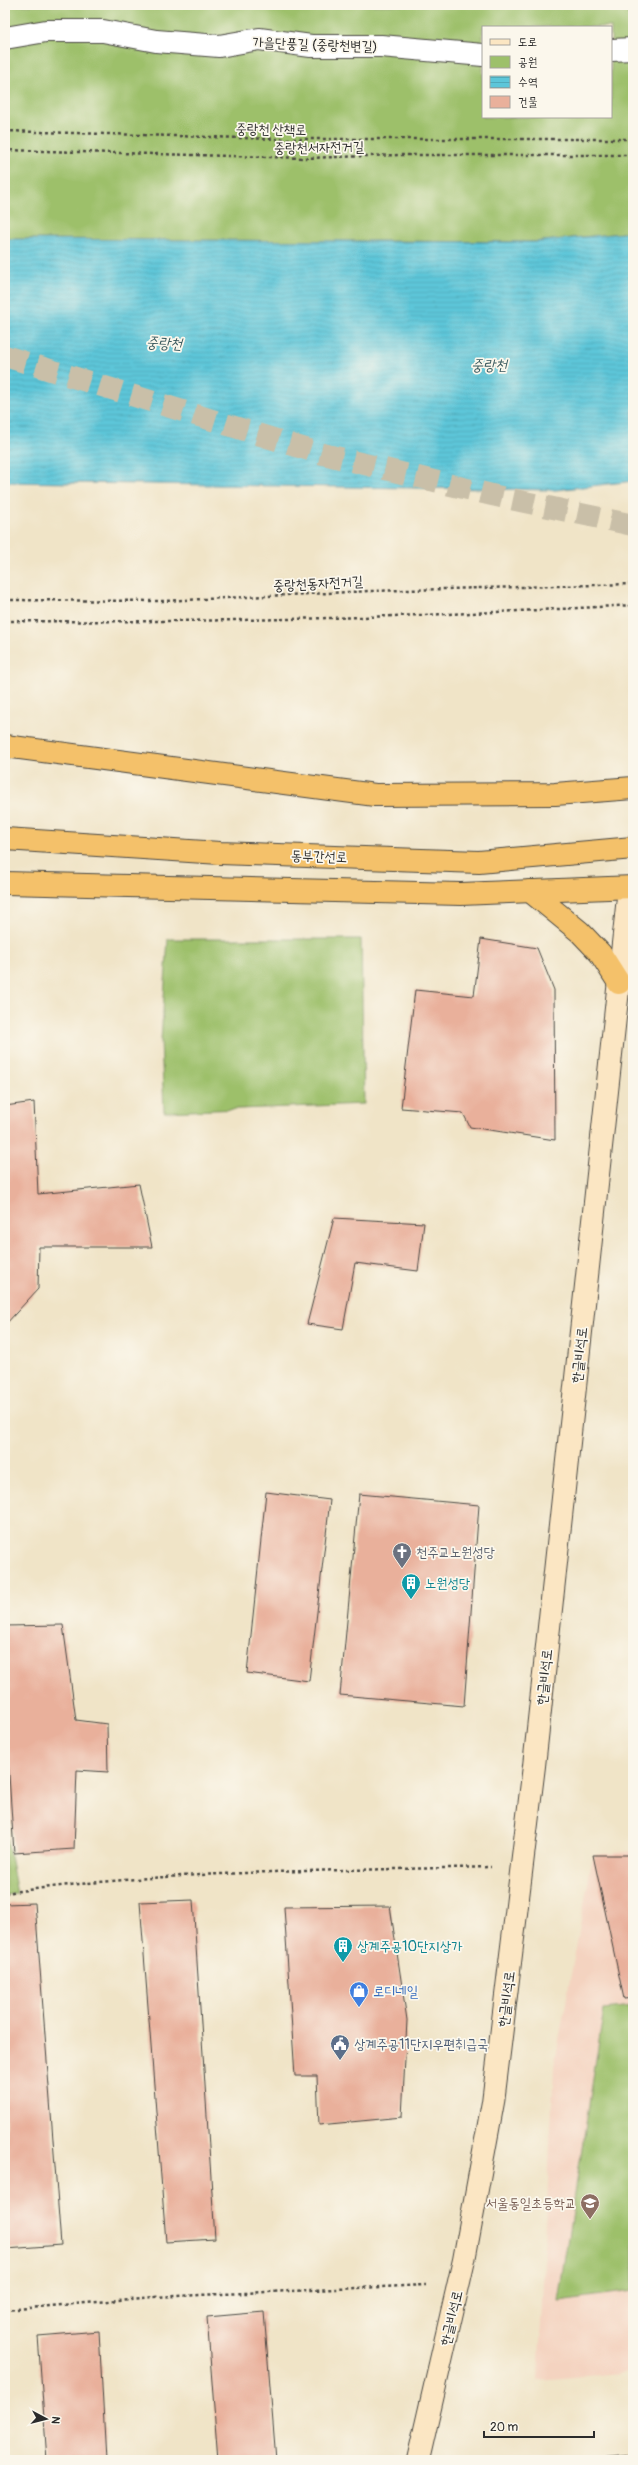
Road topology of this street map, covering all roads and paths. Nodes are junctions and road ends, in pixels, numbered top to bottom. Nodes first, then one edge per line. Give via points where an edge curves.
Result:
1 (5, 38) edge
2 (612, 50) edge
3 (633, 50) edge
4 (482, 55) edge
5 (5, 131) edge
6 (633, 139) edge
7 (5, 150) edge
8 (633, 155) edge
9 (633, 584) edge
10 (5, 600) edge
11 (633, 605) edge
12 (5, 621) edge
13 (5, 746) edge
14 (633, 788) edge
15 (5, 839) edge
16 (633, 848) edge
17 (5, 883) edge
18 (631, 888) edge
19 (530, 891) junction
20 (619, 983) junction
21 (522, 1866) junction
22 (5, 1893) edge
23 (458, 2283) junction
24 (5, 2310) edge
25 (418, 2460) edge

1 - 4 street, 가을단풍길 (중랑천변길) via 46,31 103,31 156,41 219,46 258,39 311,46 381,46
2 - 3 street
5 - 6 path, 중랑천 산책로 via 277,139
7 - 8 path, 중랑천서자전거길 via 306,158 399,155
9 - 10 path, 중랑천동자전거길 via 370,591 163,601
11 - 12 path via 355,616 111,622
13 - 14 highway via 375,795 555,794
15 - 16 highway, 동부간선로 via 220,853 479,862
17 - 19 highway via 461,894
18 - 19 highway
18 - 20 main road, 한글비석로
19 - 20 highway via 580,932 600,953
20 - 21 main road, 한글비석로
21 - 22 path via 256,1873 72,1884
21 - 23 main road, 한글비석로 via 493,2102
23 - 24 path via 154,2298
23 - 25 main road, 한글비석로

